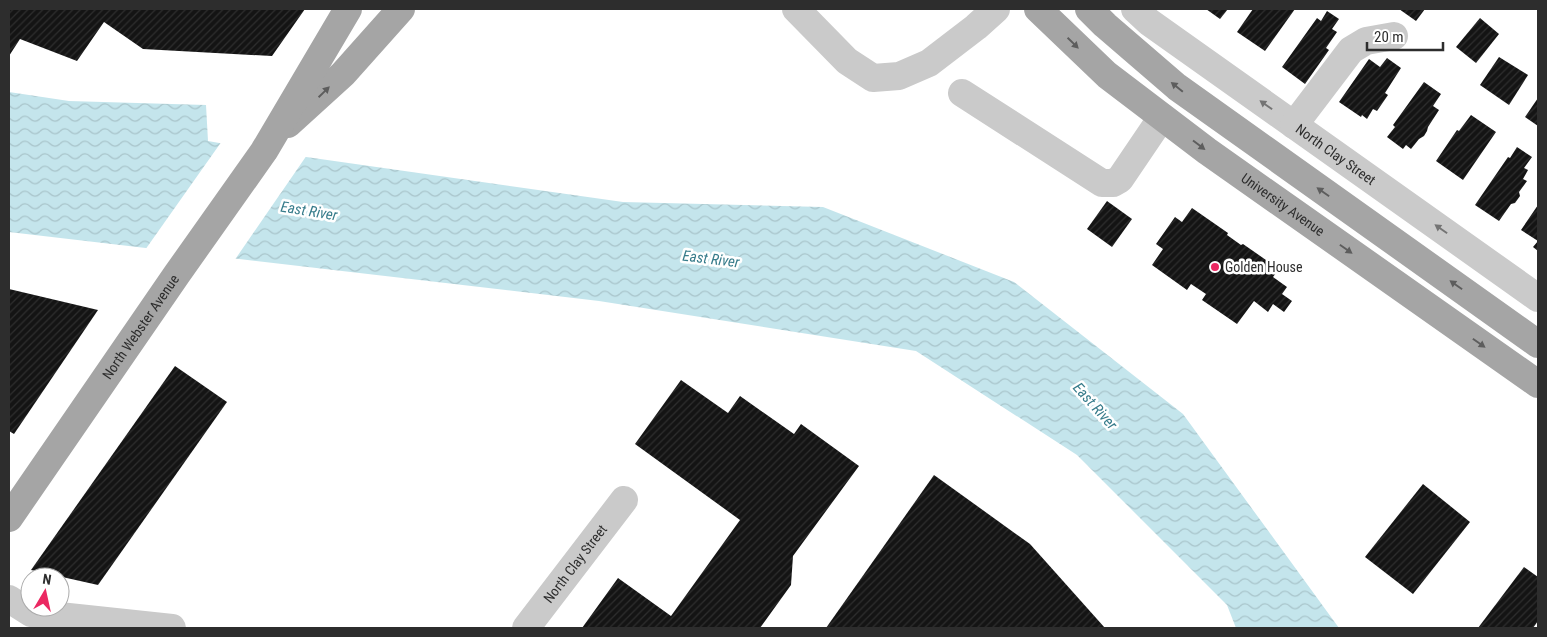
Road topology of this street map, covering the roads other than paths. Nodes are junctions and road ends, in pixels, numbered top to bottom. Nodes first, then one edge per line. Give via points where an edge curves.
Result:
1 (348, 9) edge
2 (401, 9) edge
3 (796, 9) edge
4 (996, 9) edge
5 (1038, 9) edge
6 (1089, 9) edge
7 (1134, 9) edge
8 (1394, 36) dead end
9 (962, 93) dead end
10 (1162, 117) junction
11 (1294, 125) junction
12 (274, 136) junction
13 (1538, 298) edge
14 (1538, 344) edge
15 (1538, 384) edge
16 (624, 500) dead end
17 (9, 518) edge
18 (9, 599) edge
19 (112, 625) edge
20 (172, 628) edge
21 (526, 628) edge

1 - 12 main road, North Webster Avenue
12 -> 2 main road, North Webster Avenue via 343,74
3 - 4 street via 846,61 873,78 899,76 929,63
5 -> 10 main road, University Avenue via 1107,75
14 -> 6 main road via 1177,87
11 -> 7 street, North Clay Street
8 - 11 street via 1366,41 1352,50
9 - 10 street via 1102,183 1120,179
10 -> 15 main road, University Avenue
13 -> 11 street, North Clay Street
12 - 17 main road, North Webster Avenue
16 - 21 street, North Clay Street
18 - 19 street via 31,613
19 - 20 street

